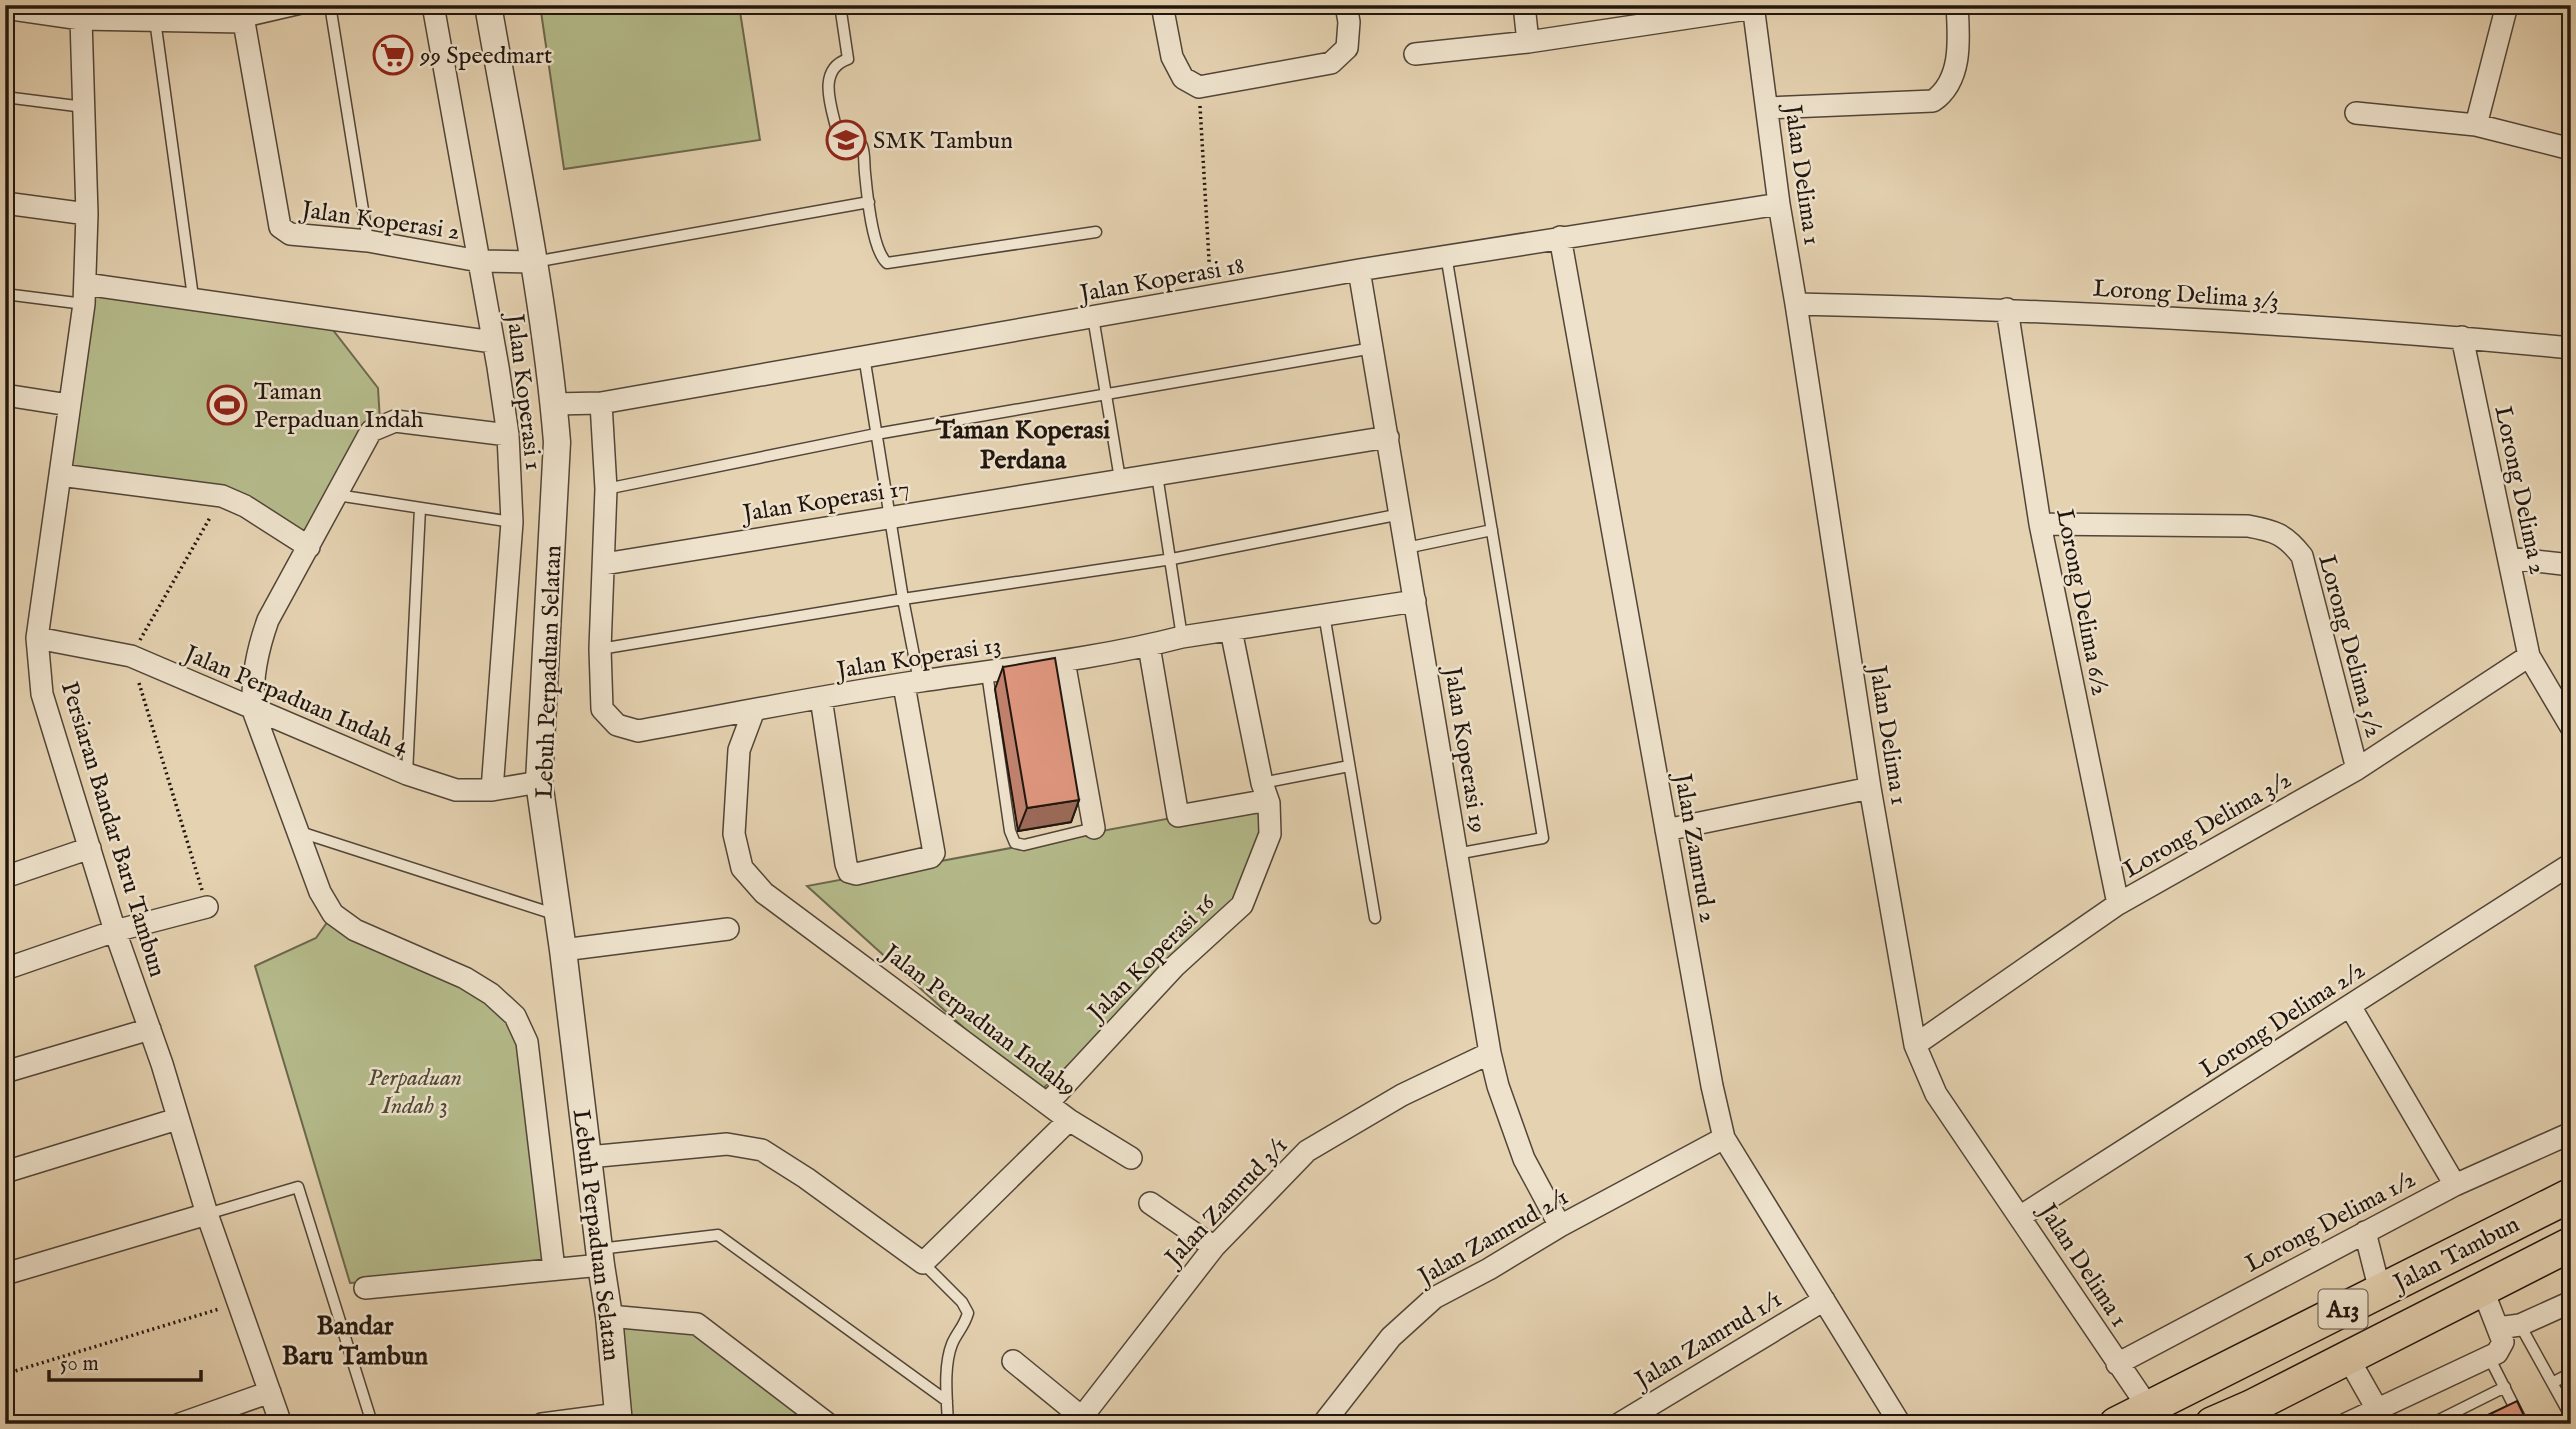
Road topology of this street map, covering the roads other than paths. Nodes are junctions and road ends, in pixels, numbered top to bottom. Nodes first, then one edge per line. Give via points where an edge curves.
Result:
1 (317, 5) edge
2 (330, 5) edge
3 (433, 5) edge
4 (488, 5) edge
5 (840, 5) edge
6 (1162, 5) edge
7 (1346, 5) edge
8 (1524, 5) edge
9 (1957, 5) edge
10 (2507, 5) edge
11 (1753, 7) edge
12 (5, 8) edge
13 (242, 14) edge
14 (81, 19) junction
15 (155, 20) junction
16 (1528, 42) junction
17 (1415, 54) dead end
18 (5, 97) edge
19 (84, 107) junction
20 (1768, 107) junction
21 (2356, 113) dead end
22 (2476, 125) junction
23 (2571, 149) edge
24 (869, 202) junction
25 (5, 203) edge
26 (1779, 204) junction
27 (87, 214) junction
28 (1096, 232) dead end
29 (1560, 237) junction
30 (368, 241) junction
31 (1446, 255) junction
32 (479, 261) junction
33 (533, 262) junction
34 (1359, 270) junction
35 (5, 294) edge
36 (84, 294) junction
37 (193, 298) junction
38 (1796, 304) junction
39 (2007, 309) junction
40 (1093, 317) junction
41 (2462, 337) junction
42 (493, 342) junction
43 (1373, 348) junction
44 (2571, 348) edge
45 (864, 356) junction
46 (1105, 394) junction
47 (5, 395) edge
48 (554, 404) junction
49 (601, 404) junction
50 (69, 405) junction
51 (508, 435) junction
52 (876, 435) junction
53 (1388, 437) junction
54 (60, 475) junction
55 (1157, 475) junction
56 (1120, 479) junction
57 (606, 489) junction
58 (337, 495) junction
59 (421, 508) junction
60 (1401, 514) junction
61 (889, 516) junction
62 (512, 522) junction
63 (2040, 524) junction
64 (1492, 530) junction
65 (309, 547) junction
66 (1406, 548) junction
67 (2509, 558) junction
68 (1172, 559) junction
69 (604, 564) junction
70 (2571, 565) edge
71 (903, 599) junction
72 (1415, 601) junction
73 (1324, 614) junction
74 (1231, 629) junction
75 (1182, 637) junction
76 (37, 638) junction
77 (1149, 646) junction
78 (600, 649) junction
79 (2529, 656) junction
80 (1064, 661) junction
81 (987, 673) junction
82 (911, 683) junction
83 (821, 698) junction
84 (253, 710) junction
85 (754, 710) junction
86 (2571, 727) edge
87 (1349, 766) junction
88 (2357, 769) junction
89 (407, 774) junction
90 (539, 782) junction
91 (1262, 783) junction
92 (1870, 788) junction
93 (492, 790) junction
94 (1269, 803) junction
95 (1094, 828) joint
96 (1666, 830) junction
97 (297, 831) junction
98 (90, 848) junction
99 (1456, 854) junction
100 (2571, 864) edge
101 (5, 877) edge
102 (2118, 904) junction
103 (207, 907) road end
104 (558, 915) junction
105 (1375, 918) dead end
106 (728, 929) dead end
107 (115, 931) junction
108 (563, 950) junction
109 (5, 969) edge
110 (2350, 1006) junction
111 (150, 1029) junction
112 (1915, 1045) junction
113 (1490, 1053) junction
114 (5, 1072) edge
115 (1048, 1103) junction
116 (177, 1119) junction
117 (1069, 1120) junction
118 (2571, 1133) edge
119 (1724, 1138) junction
120 (587, 1157) junction
121 (1130, 1158) dead end
122 (5, 1172) edge
123 (2455, 1185) junction
124 (2571, 1195) edge
125 (1150, 1203) dead end
126 (206, 1214) junction
127 (2021, 1216) junction
128 (1560, 1226) junction
129 (2365, 1232) junction
130 (2571, 1244) edge
131 (1214, 1247) junction
132 (600, 1257) junction
133 (923, 1264) junction
134 (554, 1269) junction
135 (5, 1275) edge
136 (365, 1288) dead end
137 (2482, 1288) junction
138 (2380, 1291) junction
139 (1824, 1300) junction
140 (2571, 1302) edge
141 (609, 1316) junction
142 (2520, 1325) junction
143 (2498, 1328) junction
144 (2347, 1356) junction
145 (2489, 1357) junction
146 (1013, 1361) dead end
147 (2117, 1364) junction
148 (2571, 1373) edge
149 (2552, 1383) junction
150 (2505, 1387) junction
151 (270, 1392) junction
152 (947, 1401) junction
153 (2148, 1407) junction
154 (2379, 1413) junction
155 (2571, 1418) edge
156 (619, 1419) edge
157 (1086, 1421) edge
158 (370, 1423) edge
159 (180, 1424) edge
160 (281, 1424) edge
161 (542, 1424) edge
162 (828, 1424) edge
163 (948, 1424) edge
164 (1323, 1424) edge
165 (1619, 1424) edge
166 (1900, 1424) edge
167 (2116, 1424) edge
168 (2211, 1424) edge
169 (2346, 1424) edge
170 (2431, 1424) edge
171 (2524, 1424) edge

1 - 13 lane
2 - 30 lane
3 - 32 street, Jalan Koperasi 1
4 - 33 street, Lebuh Perpaduan Selatan
5 - 24 lane via 848,59 830,72 829,88 836,127 851,133 862,146
6 - 7 street via 1172,57 1183,78 1199,87 1331,63 1347,48
8 - 16 street
9 - 20 street via 1959,43 1953,74 1949,86 1933,101
10 - 22 street
11 - 16 street
11 - 20 street, Jalan Delima 1
12 - 14 street
13 - 15 street
13 - 30 street, Jalan Koperasi 2 via 281,227 290,234
14 - 15 street
14 - 19 street, Persiaran Bandar Baru Tambun
15 - 37 lane
16 - 17 street
18 - 19 lane
19 - 27 street, Persiaran Bandar Baru Tambun
20 - 26 street, Jalan Delima 1
21 - 22 street
22 - 23 street
24 - 28 lane via 878,249 887,263
24 - 33 lane
25 - 27 street
26 - 29 street, Jalan Koperasi 18
26 - 38 street, Jalan Delima 1
27 - 36 street, Persiaran Bandar Baru Tambun
29 - 31 street, Jalan Koperasi 18
29 - 96 street, Jalan Zamrud 2
30 - 32 street, Jalan Koperasi 2
31 - 34 street, Jalan Koperasi 18
31 - 64 lane
32 - 33 street, Jalan Koperasi 2
32 - 42 street, Jalan Koperasi 1
33 - 48 street, Lebuh Perpaduan Selatan
34 - 40 street, Jalan Koperasi 18
34 - 43 street, Jalan Koperasi 19
35 - 36 lane
36 - 37 street
36 - 50 street, Persiaran Bandar Baru Tambun
37 - 42 street
38 - 39 street, Lorong Delima 3/3
38 - 92 street, Jalan Delima 1
39 - 41 street, Lorong Delima 3/3
39 - 63 street, Lorong Delima 6/2
40 - 45 street, Jalan Koperasi 18
40 - 46 lane
41 - 44 street, Lorong Delima 3/3
41 - 67 street, Lorong Delima 2
42 - 51 street, Jalan Koperasi 1
43 - 46 lane
43 - 53 street, Jalan Koperasi 19
45 - 49 street, Jalan Koperasi 18
45 - 52 lane
46 - 52 lane
46 - 56 lane
47 - 50 street
48 - 49 street, Jalan Koperasi 18
48 - 90 street, Lebuh Perpaduan Selatan via 557,442
49 - 57 street
50 - 54 street, Persiaran Bandar Baru Tambun
51 - 58 street via 395,421 371,431
51 - 62 street, Jalan Koperasi 1
52 - 57 lane
52 - 61 lane
53 - 55 street, Jalan Koperasi 17
53 - 60 street, Jalan Koperasi 19
54 - 65 street via 222,496
54 - 76 street, Persiaran Bandar Baru Tambun
55 - 56 street, Jalan Koperasi 17
55 - 68 lane
56 - 61 street, Jalan Koperasi 17
57 - 69 street
58 - 59 lane
58 - 65 street
59 - 62 lane
59 - 89 lane
60 - 66 street, Jalan Koperasi 19
60 - 68 lane
61 - 69 street, Jalan Koperasi 17
61 - 71 lane
62 - 93 street, Jalan Koperasi 1
63 - 88 street, Lorong Delima 5/2 via 2248,526 2281,534 2302,556
63 - 102 street, Lorong Delima 6/2
64 - 66 lane
64 - 99 lane via 1543,838
65 - 84 street via 268,620 257,652
66 - 72 street, Jalan Koperasi 19
67 - 70 street
67 - 79 street, Lorong Delima 2
68 - 71 lane
68 - 75 lane
69 - 78 street
71 - 78 lane
71 - 82 lane
72 - 73 street, Jalan Koperasi 13
72 - 99 street, Jalan Koperasi 19
73 - 74 street, Jalan Koperasi 13
73 - 87 lane
74 - 75 street, Jalan Koperasi 13
74 - 91 street, Jalan Koperasi 16
75 - 77 street, Jalan Koperasi 13
76 - 84 street, Jalan Perpaduan Indah 4 via 131,656
76 - 98 street, Persiaran Bandar Baru Tambun via 42,694
77 - 80 street, Jalan Koperasi 13
77 - 94 street via 1178,816
78 - 85 street, Jalan Koperasi 13 via 602,709 617,724 638,731
79 - 86 street, Lorong Delima 2
79 - 88 street, Lorong Delima 3/2
80 - 81 street, Jalan Koperasi 13
80 - 95 street
81 - 82 street, Jalan Koperasi 13
81 - 95 lane via 1015,843 1024,845
82 - 83 street, Jalan Koperasi 13
82 - 83 street via 934,853 856,874 849,872 846,864
83 - 85 street, Jalan Koperasi 13
84 - 89 street, Jalan Perpaduan Indah 4
84 - 97 street
85 - 115 street, Jalan Perpaduan Indah9 via 739,750 734,834 743,868 764,893
87 - 91 lane
87 - 105 lane
88 - 102 street, Lorong Delima 3/2
89 - 93 street, Jalan Perpaduan Indah 4 via 456,790
90 - 93 street, Jalan Perpaduan Indah 4
90 - 104 street, Lebuh Perpaduan Selatan
91 - 94 street, Jalan Koperasi 16
92 - 96 street
92 - 112 street, Jalan Delima 1
94 - 115 street, Jalan Koperasi 16 via 1270,834 1242,905 1174,967
96 - 119 street, Jalan Zamrud 2
97 - 104 lane
97 - 134 street via 332,914 355,930 465,978 514,1016 527,1042
98 - 101 street
98 - 107 street, Persiaran Bandar Baru Tambun
99 - 113 street, Jalan Koperasi 19
100 - 110 street, Lorong Delima 2/2
102 - 112 street, Lorong Delima 3/2
103 - 107 street
104 - 108 street, Lebuh Perpaduan Selatan
106 - 108 street
107 - 109 street
107 - 111 street, Persiaran Bandar Baru Tambun
108 - 120 street, Lebuh Perpaduan Selatan
110 - 123 street
110 - 127 street, Lorong Delima 2/2
111 - 114 street
111 - 116 street, Persiaran Bandar Baru Tambun
112 - 127 street, Jalan Delima 1 via 1937,1094
113 - 128 street, Jalan Koperasi 19 via 1524,1159
113 - 131 street, Jalan Zamrud 3/1 via 1402,1095 1307,1151
115 - 117 street, Jalan Perpaduan Indah9
116 - 122 street
116 - 126 street, Persiaran Bandar Baru Tambun
117 - 121 street, Jalan Perpaduan Indah9
117 - 133 street
118 - 123 street, Lorong Delima 1/2
119 - 128 street, Jalan Zamrud 2/1
119 - 139 street, Jalan Zamrud 2
120 - 132 street, Lebuh Perpaduan Selatan
120 - 133 street via 727,1144 762,1150
123 - 129 street, Lorong Delima 1/2
124 - 138 main road, Jalan Tambun / A13
125 - 131 street
126 - 135 street
126 - 151 street, Persiaran Bandar Baru Tambun
126 - 158 lane via 298,1187
127 - 147 street, Jalan Delima 1
128 - 164 street, Jalan Zamrud 2/1 via 1433,1298 1391,1337
129 - 138 street
129 - 147 street, Lorong Delima 1/2
130 - 137 main road, Jalan Tambun / A13
131 - 157 street, Jalan Zamrud 3/1
132 - 134 street
132 - 141 street, Lebuh Perpaduan Selatan
132 - 152 lane via 718,1235
133 - 152 lane via 962,1302 968,1314 953,1342
134 - 136 street
137 - 143 street
137 - 144 main road, Jalan Tambun / A13
138 - 153 main road, Jalan Tambun / A13
139 - 165 street, Jalan Zamrud 1/1
139 - 166 street, Jalan Zamrud 2
140 - 142 street
141 - 156 street, Lebuh Perpaduan Selatan
141 - 162 street via 697,1324
142 - 143 street
142 - 149 lane
143 - 145 street via 2503,1342
144 - 154 street
144 - 168 main road, Jalan Tambun / A13
145 - 150 lane
145 - 154 street
146 - 157 street
147 - 153 street, Jalan Delima 1
148 - 149 lane
149 - 155 lane
150 - 170 lane
150 - 171 lane
151 - 159 street
151 - 160 street, Persiaran Bandar Baru Tambun
152 - 163 lane
153 - 167 main road, Jalan Tambun / A13
154 - 169 street
156 - 161 street

